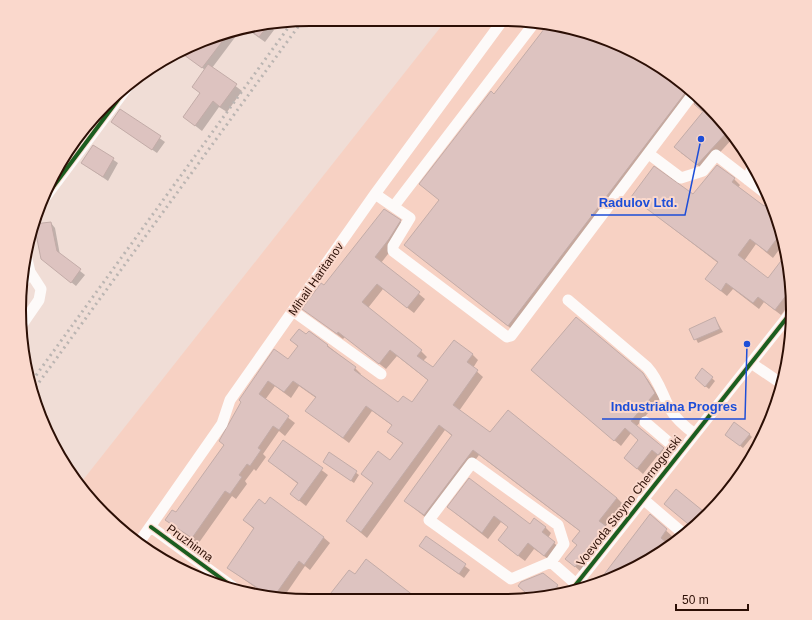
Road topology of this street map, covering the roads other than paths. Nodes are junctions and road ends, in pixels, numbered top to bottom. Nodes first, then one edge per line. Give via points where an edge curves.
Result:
1 (498, 26) edge
2 (531, 28) edge
3 (691, 97) edge
4 (115, 103) edge
5 (649, 154) junction
6 (750, 172) edge
7 (58, 178) edge
8 (748, 180) junction
9 (759, 188) edge
10 (375, 194) junction
11 (394, 206) junction
12 (29, 267) edge
13 (30, 272) junction
14 (28, 275) edge
15 (568, 300) dead end
16 (293, 311) junction
17 (26, 318) edge
18 (786, 319) edge
19 (751, 363) junction
20 (381, 374) dead end
21 (777, 381) edge
22 (645, 422) dead end
23 (695, 434) junction
24 (680, 452) junction
25 (643, 499) junction
26 (151, 527) junction
27 (681, 530) edge
28 (142, 539) edge
29 (551, 562) junction
30 (224, 580) edge
31 (576, 584) edge
32 (571, 585) edge

1 - 10 street, Mihail Haritanov
2 - 11 street
3 - 5 street
4 - 7 street
5 - 8 street via 681,178 703,171 716,155
5 - 11 street via 512,336 507,337 393,250 410,218
6 - 8 street
8 - 9 street
10 - 11 street
10 - 16 street, Mihail Haritanov
12 - 13 street
13 - 14 street
13 - 17 street via 41,289 39,300
15 - 23 street via 656,376 670,409 683,425
16 - 20 street
16 - 26 street, Mihail Haritanov via 230,400 222,424
18 - 19 street, Voevoda Stoyno Chernogorski
19 - 21 street
19 - 23 street, Voevoda Stoyno Chernogorski
22 - 24 street
23 - 24 street, Voevoda Stoyno Chernogorski
24 - 25 street, Voevoda Stoyno Chernogorski
25 - 27 street
25 - 31 street, Voevoda Stoyno Chernogorski
26 - 28 street, Mihail Haritanov
26 - 30 street, Pruzhinna
29 - 29 street via 564,544 558,525 472,463 429,520 511,579
29 - 32 street

